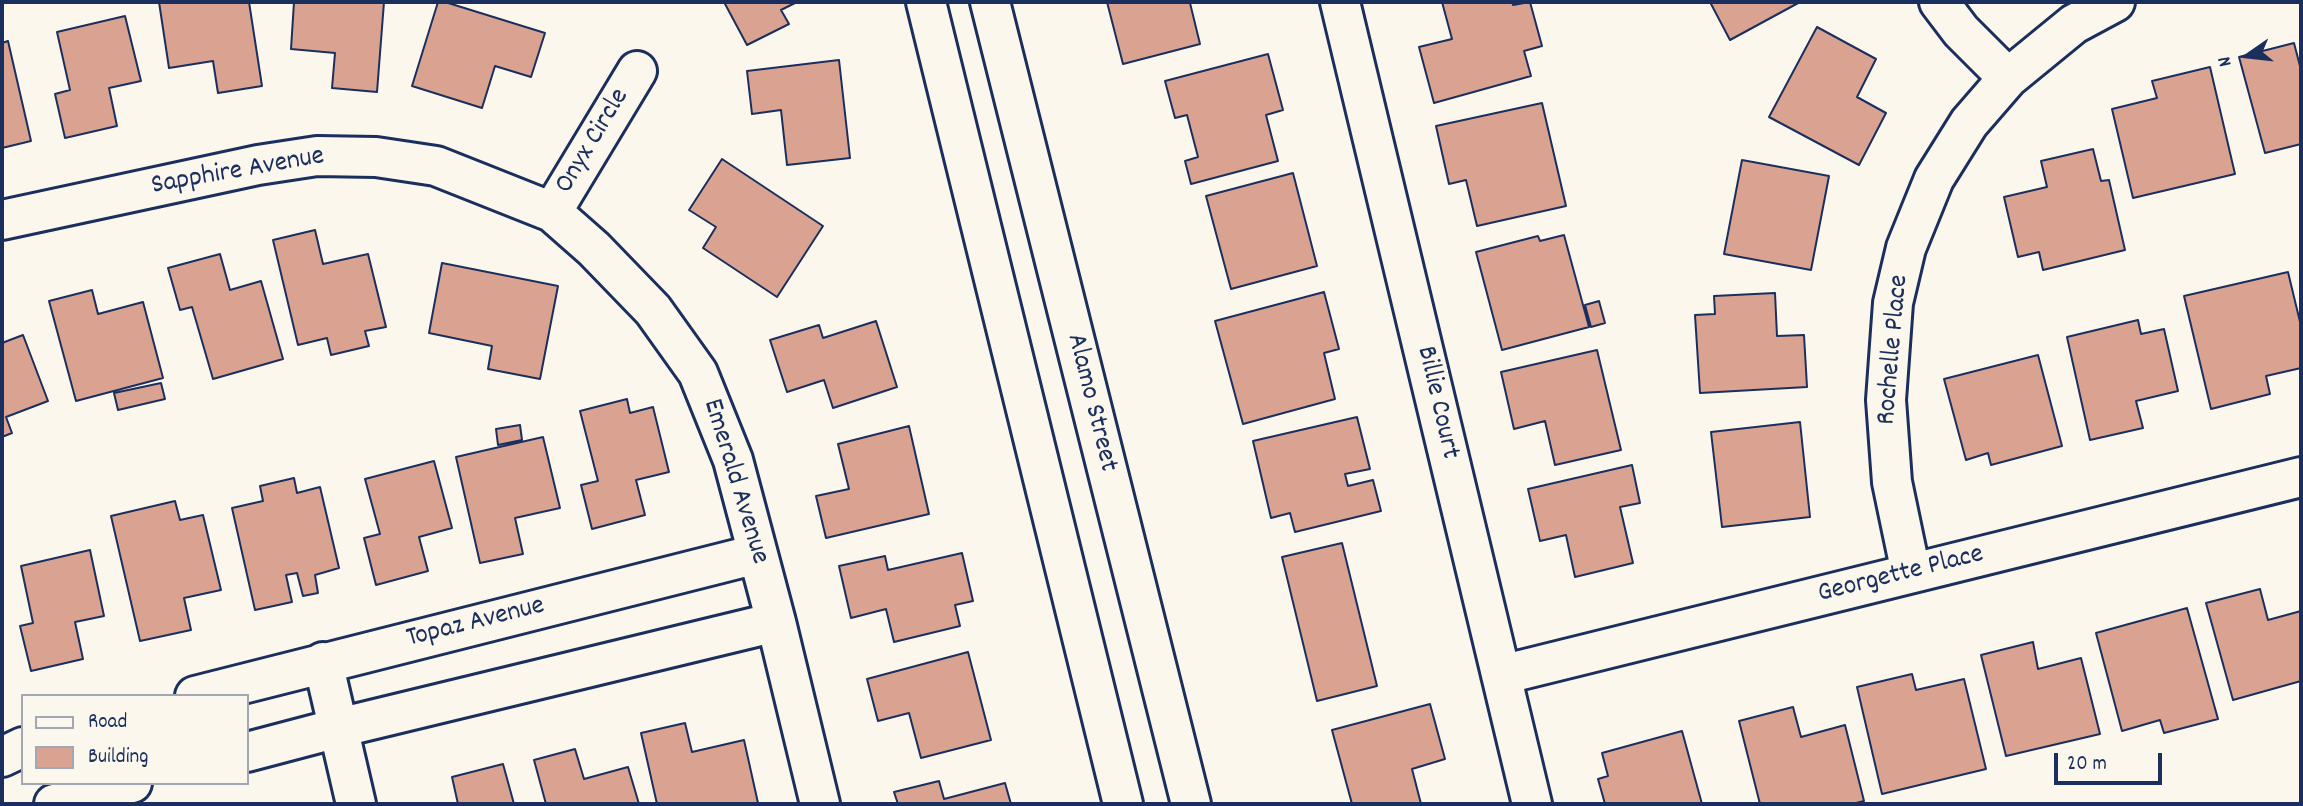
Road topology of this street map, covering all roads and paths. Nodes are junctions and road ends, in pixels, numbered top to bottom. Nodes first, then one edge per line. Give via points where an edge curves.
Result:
1 (926, 2) edge
2 (990, 2) edge
3 (1340, 2) edge
4 (1939, 2) edge
5 (2115, 2) edge
6 (637, 71) dead end
7 (2008, 78) junction
8 (552, 212) junction
9 (2, 220) edge
10 (2301, 477) edge
11 (757, 554) junction
12 (1911, 573) junction
13 (776, 622) junction
14 (323, 662) junction
15 (1501, 675) junction
16 (203, 694) edge
17 (338, 728) junction
18 (21, 748) edge
19 (248, 752) edge
20 (2, 757) edge
21 (125, 785) edge
22 (54, 804) edge
23 (356, 804) edge
24 (820, 804) edge
25 (1123, 804) edge
26 (1191, 804) edge
27 (1532, 804) edge

1 - 25 street
2 - 26 street, Alamo Street
3 - 15 street, Billie Court
4 - 7 street
5 - 7 street, Rochelle Place via 2074,24
6 - 8 street, Onyx Circle
7 - 12 street, Rochelle Place via 1969,123 1934,179 1906,248 1893,303 1885,400 1892,482
8 - 9 street, Sapphire Avenue via 436,166 376,157 317,156
8 - 11 street, Emerald Avenue via 653,310 698,373 733,460
10 - 12 street, Georgette Place
11 - 13 street, Emerald Avenue
11 - 14 street, Topaz Avenue
12 - 15 street, Georgette Place
13 - 17 street
13 - 24 street, Emerald Avenue
14 - 16 street, Topaz Avenue
14 - 17 street
15 - 27 street, Billie Court
17 - 19 street
17 - 23 street
18 - 20 street
21 - 22 street

